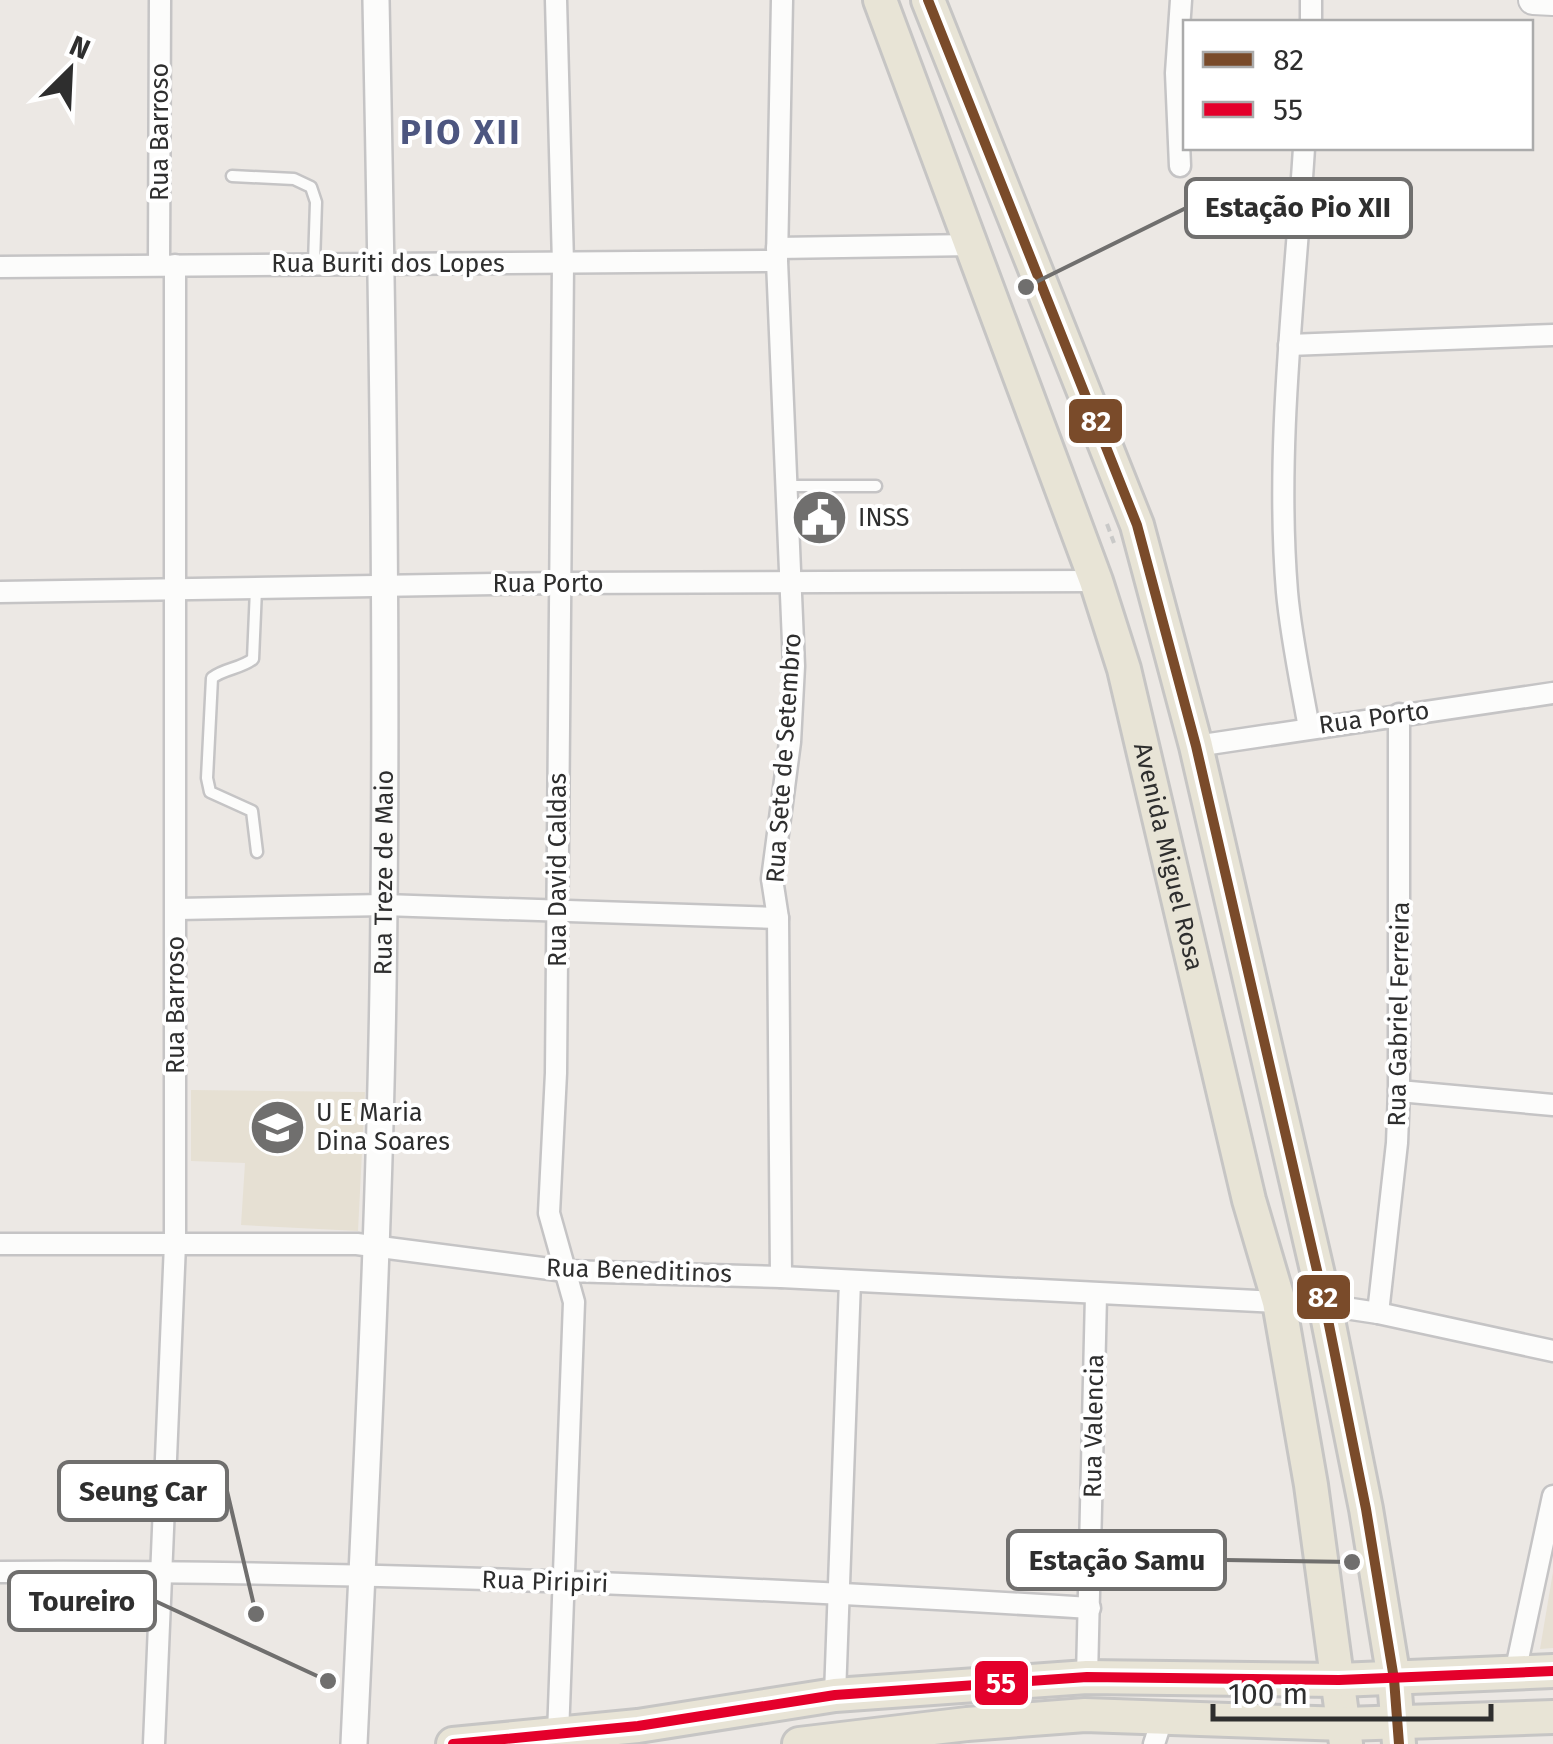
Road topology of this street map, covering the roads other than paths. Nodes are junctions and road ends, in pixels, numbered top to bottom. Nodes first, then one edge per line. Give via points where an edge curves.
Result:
1 (160, 0) edge
2 (376, 0) edge
3 (556, 0) edge
4 (782, 0) edge
5 (880, 0) edge
6 (928, 0) edge
7 (1181, 0) edge
8 (1533, 0) edge
9 (1553, 1) edge
10 (1304, 150) edge
11 (1180, 166) dead end
12 (232, 176) dead end
13 (972, 245) junction
14 (777, 255) junction
15 (564, 263) junction
16 (314, 264) junction
17 (381, 264) junction
18 (167, 265) junction
19 (0, 267) edge
20 (1553, 335) edge
21 (1290, 345) junction
22 (785, 486) junction
23 (876, 486) dead end
24 (1096, 581) junction
25 (559, 583) junction
26 (790, 584) junction
27 (384, 586) junction
28 (256, 588) junction
29 (174, 589) junction
30 (0, 592) edge
31 (1553, 693) edge
32 (1399, 714) junction
33 (1309, 728) junction
34 (1196, 746) junction
35 (256, 852) dead end
36 (384, 905) junction
37 (557, 908) junction
38 (177, 909) junction
39 (778, 918) junction
40 (1399, 1091) junction
41 (1553, 1105) edge
42 (0, 1244) edge
43 (175, 1244) junction
44 (375, 1244) junction
45 (566, 1271) junction
46 (781, 1277) junction
47 (850, 1280) junction
48 (1096, 1295) junction
49 (1279, 1302) junction
50 (1325, 1305) junction
51 (1378, 1313) junction
52 (1553, 1351) edge
53 (1553, 1496) edge
54 (0, 1572) edge
55 (162, 1572) junction
56 (362, 1575) junction
57 (564, 1582) junction
58 (838, 1593) junction
59 (1090, 1608) junction
60 (1553, 1671) edge
61 (1515, 1673) junction
62 (1087, 1676) junction
63 (1394, 1679) junction
64 (1339, 1680) junction
65 (835, 1695) junction
66 (1553, 1718) edge
67 (1158, 1730) edge
68 (1345, 1734) edge
69 (1398, 1734) edge
70 (558, 1735) junction
71 (640, 1735) edge
72 (814, 1743) edge
73 (154, 1744) edge
74 (354, 1744) edge
75 (453, 1744) edge

1 - 18 street, Rua Barroso
2 - 17 street, Rua Treze de Maio
3 - 15 street, Rua David Caldas
4 - 14 street, Rua Sete de Setembro
5 - 13 main road, Avenida Miguel Rosa
6 - 34 main road via 1137,525
7 - 11 street
8 - 9 main road
10 - 21 street
12 - 16 lane via 311,186
13 - 14 street, Rua Buriti dos Lopes
13 - 24 main road, Avenida Miguel Rosa
14 - 15 street, Rua Buriti dos Lopes
14 - 22 street, Rua Sete de Setembro
15 - 17 street, Rua Buriti dos Lopes
15 - 25 street, Rua David Caldas
16 - 17 street, Rua Buriti dos Lopes
16 - 18 street, Rua Buriti dos Lopes
17 - 27 street, Rua Treze de Maio
18 - 19 street, Rua Buriti dos Lopes
18 - 29 street, Rua Barroso
20 - 21 street
21 - 33 street via 1285,556
22 - 23 lane
22 - 26 street, Rua Sete de Setembro
24 - 26 street, Rua Porto
24 - 49 main road, Avenida Miguel Rosa via 1124,669
25 - 26 street, Rua Porto
25 - 27 street, Rua Porto
25 - 37 street, Rua David Caldas
26 - 39 street, Rua Sete de Setembro via 790,742 772,879
27 - 28 street, Rua Porto
27 - 36 street, Rua Treze de Maio
28 - 29 street, Rua Porto
28 - 35 lane via 253,659 212,678 207,778 210,792 252,811
29 - 30 street, Rua Porto
29 - 38 street, Rua Barroso
31 - 32 street, Rua Porto
32 - 33 street, Rua Porto
32 - 40 street, Rua Gabriel Ferreira
33 - 34 street, Rua Porto
34 - 50 main road
36 - 37 street
36 - 38 street
36 - 44 street, Rua Treze de Maio
37 - 39 street
37 - 45 street, Rua David Caldas via 549,1213
38 - 43 street, Rua Barroso
39 - 46 street, Rua Sete de Setembro
40 - 41 street
40 - 51 street, Rua Gabriel Ferreira
42 - 43 street, Rua Beneditinos
43 - 44 street, Rua Beneditinos
43 - 55 street, Rua Barroso
44 - 45 street, Rua Beneditinos
44 - 56 street, Rua Treze de Maio
45 - 46 street, Rua Beneditinos
45 - 57 street, Rua David Caldas via 574,1302
46 - 47 street, Rua Beneditinos
47 - 48 street, Rua Beneditinos
47 - 58 street
48 - 49 street, Rua Beneditinos
48 - 59 street, Rua Valencia
49 - 64 main road, Avenida Miguel Rosa
50 - 51 street
50 - 63 main road
51 - 52 street
53 - 61 street
54 - 55 street, Rua Piripiri
55 - 56 street, Rua Piripiri
55 - 73 street, Rua Barroso
56 - 57 street, Rua Piripiri
56 - 74 street, Rua Treze de Maio
57 - 58 street, Rua Piripiri
57 - 70 street, Rua David Caldas
58 - 59 street, Rua Piripiri
58 - 65 street
59 - 62 street, Rua Valencia
60 - 61 main road
61 - 63 main road
62 - 64 main road
62 - 65 main road
63 - 64 main road
63 - 69 main road
64 - 68 main road, Avenida Miguel Rosa
65 - 71 main road
66 - 69 main road
67 - 68 main road
67 - 72 main road via 1084,1715
68 - 69 main road
70 - 71 main road
70 - 75 main road

